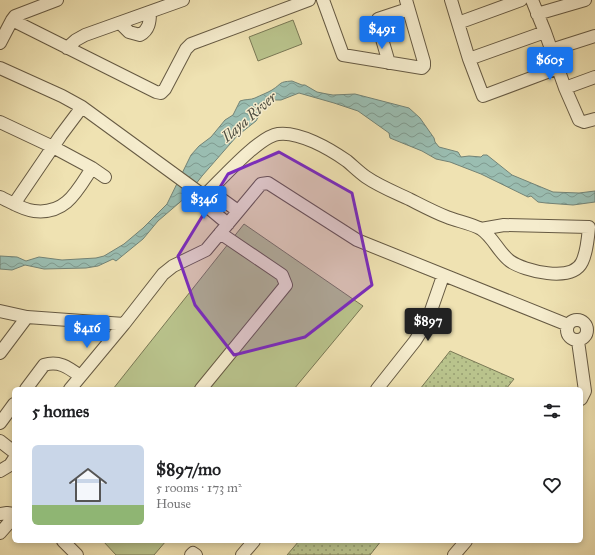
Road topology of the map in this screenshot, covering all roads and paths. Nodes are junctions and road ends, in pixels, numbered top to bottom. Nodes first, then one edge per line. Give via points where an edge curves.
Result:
1 (57, 0) edge
2 (183, 0) edge
3 (309, 0) edge
4 (323, 0) edge
5 (451, 0) edge
6 (521, 0) edge
7 (532, 0) edge
8 (585, 0) edge
9 (407, 4) edge
10 (150, 12) junction
11 (537, 14) junction
12 (12, 20) junction
13 (120, 23) junction
14 (458, 23) junction
15 (545, 32) junction
16 (595, 36) edge
17 (0, 44) edge
18 (67, 48) junction
19 (551, 50) junction
20 (469, 59) junction
21 (390, 63) junction
22 (0, 68) edge
23 (558, 68) junction
24 (595, 77) edge
25 (565, 88) junction
26 (82, 107) junction
27 (595, 119) edge
28 (0, 122) edge
29 (53, 147) junction
30 (92, 168) junction
31 (105, 177) dead end
32 (204, 196) junction
33 (0, 197) edge
34 (14, 204) junction
35 (238, 211) junction
36 (224, 229) junction
37 (481, 229) junction
38 (443, 276) junction
39 (0, 311) edge
40 (27, 317) junction
41 (124, 324) junction
42 (568, 325) junction
43 (591, 325) edge
44 (578, 341) junction
45 (0, 353) edge
46 (80, 376) junction
47 (28, 387) edge
48 (72, 387) edge
49 (203, 387) edge
50 (379, 387) edge
51 (583, 395) edge
52 (12, 407) edge
53 (0, 423) edge
54 (0, 442) edge
55 (12, 451) edge
56 (12, 462) edge
57 (0, 471) edge
58 (0, 514) edge
59 (12, 516) edge
60 (12, 518) edge
61 (0, 533) edge
62 (65, 543) edge
63 (252, 543) edge
64 (464, 543) edge
65 (77, 555) edge
66 (191, 555) edge
67 (196, 555) edge
68 (242, 555) edge
69 (454, 555) edge

1 - 12 street via 20,14
2 - 10 street
3 - 18 street via 190,44 161,92 156,92
4 - 21 street via 343,55
5 - 14 street
6 - 14 street
7 - 11 street
8 - 11 street
9 - 21 street via 378,19 377,22
9 - 21 street via 424,66 420,69
10 - 13 street
10 - 13 street via 148,27 140,35 129,32
11 - 15 street
12 - 17 street
12 - 18 street
13 - 18 street via 85,35
14 - 20 street
15 - 19 street
15 - 20 street
16 - 19 street
19 - 23 street
20 - 23 street via 483,96
22 - 26 street
23 - 25 street
24 - 25 street
25 - 27 street via 579,120 584,122
26 - 29 street
26 - 32 street
28 - 29 street
29 - 30 street
29 - 34 street
30 - 31 street
30 - 34 street via 75,194 56,210 34,211
32 - 35 street via 220,198
32 - 36 street
32 - 37 street via 258,144 271,135 290,134 318,144 366,177 387,188 447,217
33 - 34 street
35 - 36 street
35 - 38 street via 261,184 268,183 357,240
36 - 41 street via 206,250 173,266 164,274
36 - 49 street via 282,275 286,285
37 - 37 street via 504,225 589,227 582,264 572,271 559,274 521,268 508,260
38 - 42 street
38 - 50 street via 427,322
39 - 40 street
40 - 41 street
40 - 45 street
41 - 46 street
42 - 43 street via 574,320 581,320
42 - 44 street via 568,336
43 - 44 street via 587,334
44 - 51 street via 585,391
46 - 47 street via 63,365 49,363 44,365
46 - 48 street
52 - 53 street
54 - 55 street
56 - 57 street
58 - 59 street
60 - 61 street
62 - 65 street
63 - 68 street
64 - 69 street
66 - 67 street

